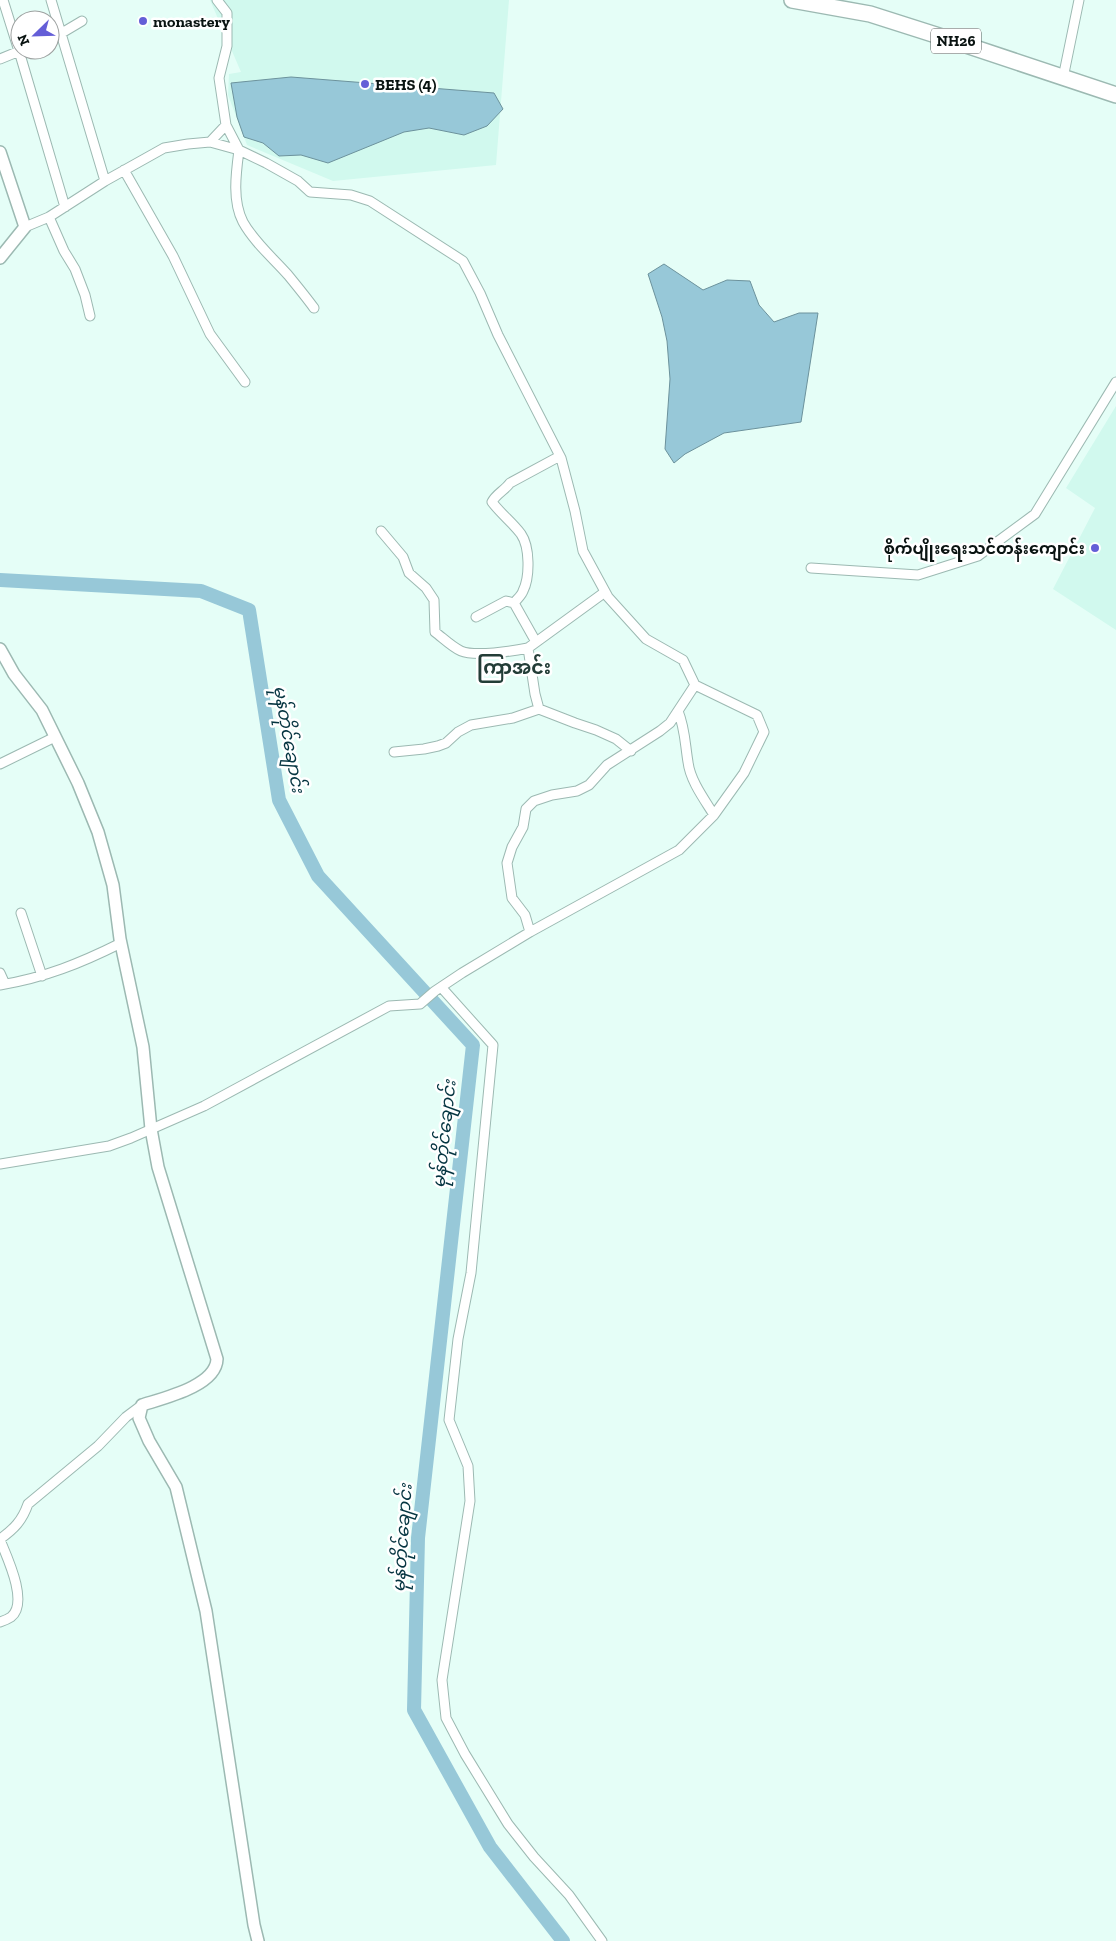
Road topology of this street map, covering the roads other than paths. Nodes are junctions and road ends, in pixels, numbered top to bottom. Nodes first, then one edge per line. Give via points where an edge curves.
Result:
1 (2, 0) edge
2 (51, 0) edge
3 (217, 0) edge
4 (792, 0) edge
5 (1079, 0) edge
6 (10, 21) edge
7 (82, 21) dead end
8 (61, 34) junction
9 (24, 60) edge
10 (1063, 78) junction
11 (1116, 95) edge
12 (226, 125) junction
13 (210, 142) junction
14 (239, 150) junction
15 (1, 157) edge
16 (124, 170) junction
17 (105, 181) junction
18 (65, 207) junction
19 (49, 217) junction
20 (25, 228) junction
21 (0, 258) edge
22 (314, 308) dead end
23 (90, 316) dead end
24 (245, 382) dead end
25 (1116, 382) edge
26 (560, 456) junction
27 (382, 531) dead end
28 (811, 568) dead end
29 (605, 592) junction
30 (514, 603) junction
31 (476, 616) dead end
32 (532, 645) junction
33 (0, 649) edge
34 (695, 685) junction
35 (539, 709) junction
36 (678, 711) junction
37 (55, 737) junction
38 (630, 751) junction
39 (394, 752) dead end
40 (0, 764) edge
41 (714, 815) junction
42 (21, 913) dead end
43 (530, 932) junction
44 (121, 943) junction
45 (0, 974) edge
46 (42, 976) junction
47 (2, 985) edge
48 (438, 989) junction
49 (151, 1128) junction
50 (0, 1164) edge
51 (142, 1405) junction
52 (0, 1539) edge
53 (0, 1622) edge
54 (258, 1941) edge
55 (602, 1941) edge

1 - 6 street
2 - 8 street
3 - 12 street via 227,13 227,46 219,78
4 - 10 highway, NH26 via 870,14
5 - 10 street
7 - 8 street
8 - 17 street
9 - 18 street
10 - 11 highway, NH26
12 - 13 street
12 - 14 street
13 - 14 street
13 - 16 street via 164,148
14 - 22 street via 237,200 243,221
14 - 26 street via 266,163 310,192 351,195 370,201 463,261
15 - 20 street
16 - 17 street
16 - 24 street via 173,256 210,334
17 - 18 street
18 - 19 street
19 - 20 street
19 - 23 street via 75,269
20 - 21 street
25 - 28 street via 1035,514 978,556 918,574
26 - 29 street via 576,511 583,551
26 - 30 street via 510,483 492,502 522,536 526,549 527,577 523,592
27 - 32 street via 404,557 409,573 434,600 435,632 462,652 510,652
29 - 32 street
29 - 34 street via 646,639 684,660
30 - 31 street via 506,601
30 - 32 street
32 - 35 street
33 - 37 street via 14,674 42,710
34 - 36 street
34 - 41 street via 757,715 764,732 744,773
35 - 38 street via 616,739
35 - 39 street via 513,718 471,725 438,746
36 - 38 street via 670,723
36 - 41 street via 688,763
37 - 40 street
37 - 44 street via 98,832 114,885
38 - 43 street via 577,791 534,800 526,809 523,826 507,863 512,898 524,915
41 - 43 street via 679,850
42 - 46 street
43 - 48 street
44 - 46 street via 72,967
44 - 49 street via 143,1048
45 - 47 street
46 - 47 street
48 - 49 street via 420,1004 389,1006 204,1106
48 - 55 street via 493,1045 471,1273 458,1339 449,1420 468,1466 470,1501 442,1680 446,1718 508,1824 569,1895
49 - 50 street via 109,1146
49 - 51 street via 161,1176 217,1359 210,1376 185,1390
51 - 52 street via 28,1504 24,1518
51 - 54 street via 140,1418 149,1441 176,1487 206,1611
52 - 53 street via 14,1576 18,1605 11,1617

